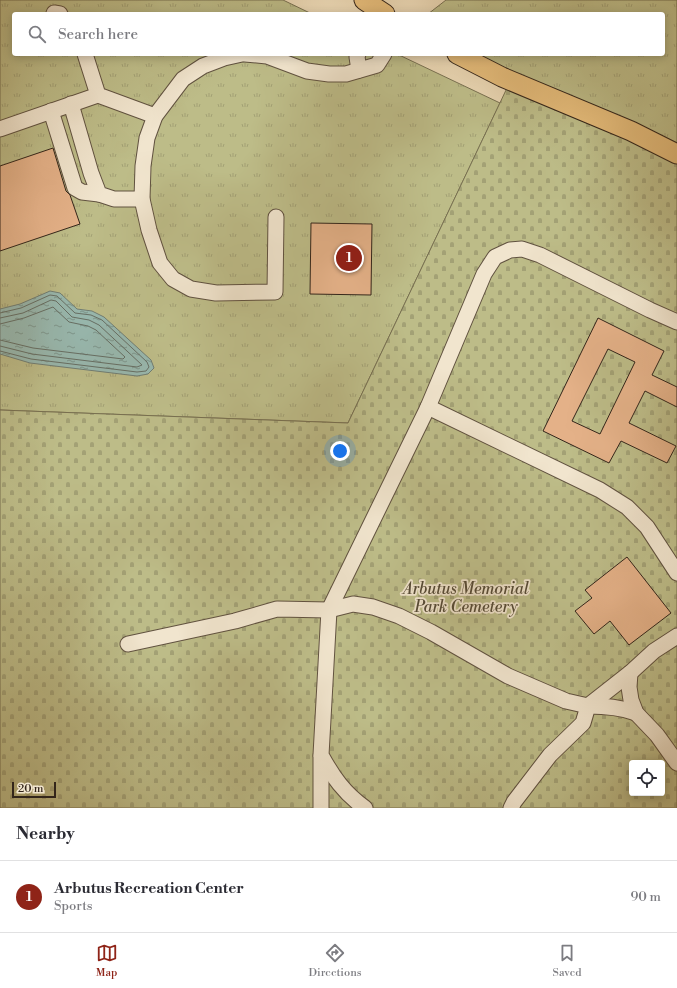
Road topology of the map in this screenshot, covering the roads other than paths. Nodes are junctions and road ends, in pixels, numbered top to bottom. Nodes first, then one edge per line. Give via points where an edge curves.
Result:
1 (364, 0) edge
2 (381, 12) edge
3 (86, 56) edge
4 (234, 56) edge
5 (266, 56) edge
6 (357, 56) edge
7 (383, 56) edge
8 (461, 56) edge
9 (359, 70) junction
10 (98, 95) junction
11 (71, 104) junction
12 (51, 111) junction
13 (155, 116) junction
14 (0, 129) edge
15 (677, 154) edge
16 (99, 194) junction
17 (142, 199) junction
18 (276, 217) dead end
19 (677, 322) edge
20 (428, 407) junction
21 (677, 573) edge
22 (329, 610) junction
23 (677, 636) edge
24 (128, 644) dead end
25 (630, 673) junction
26 (588, 706) junction
27 (636, 713) junction
28 (321, 755) junction
29 (677, 763) edge
30 (358, 807) edge
31 (321, 808) edge
32 (511, 808) edge

1 - 2 main road
3 - 10 lane
4 - 13 lane via 203,66 183,79
5 - 9 lane via 307,71 346,74
6 - 9 lane
7 - 9 lane via 377,65
8 - 15 main road via 502,77 630,131
10 - 11 lane
10 - 13 lane
11 - 12 lane
11 - 16 lane
12 - 14 lane
12 - 16 lane via 75,188 82,192
13 - 17 lane via 146,145
16 - 17 lane via 114,199
17 - 18 lane via 160,263 173,279 191,289 216,293 275,292
19 - 20 lane via 540,255 522,249 510,250 495,257 484,274
20 - 21 lane via 600,490 627,507 647,527
20 - 22 lane
22 - 24 lane via 277,609 235,622
22 - 26 lane via 353,604 373,607 399,616 508,676 566,701
22 - 28 lane
23 - 25 lane via 654,651
25 - 26 lane
25 - 27 lane via 629,687
26 - 27 lane via 622,708
26 - 32 lane via 583,723 550,755
27 - 29 lane via 657,735
28 - 30 lane via 331,774
28 - 31 lane

